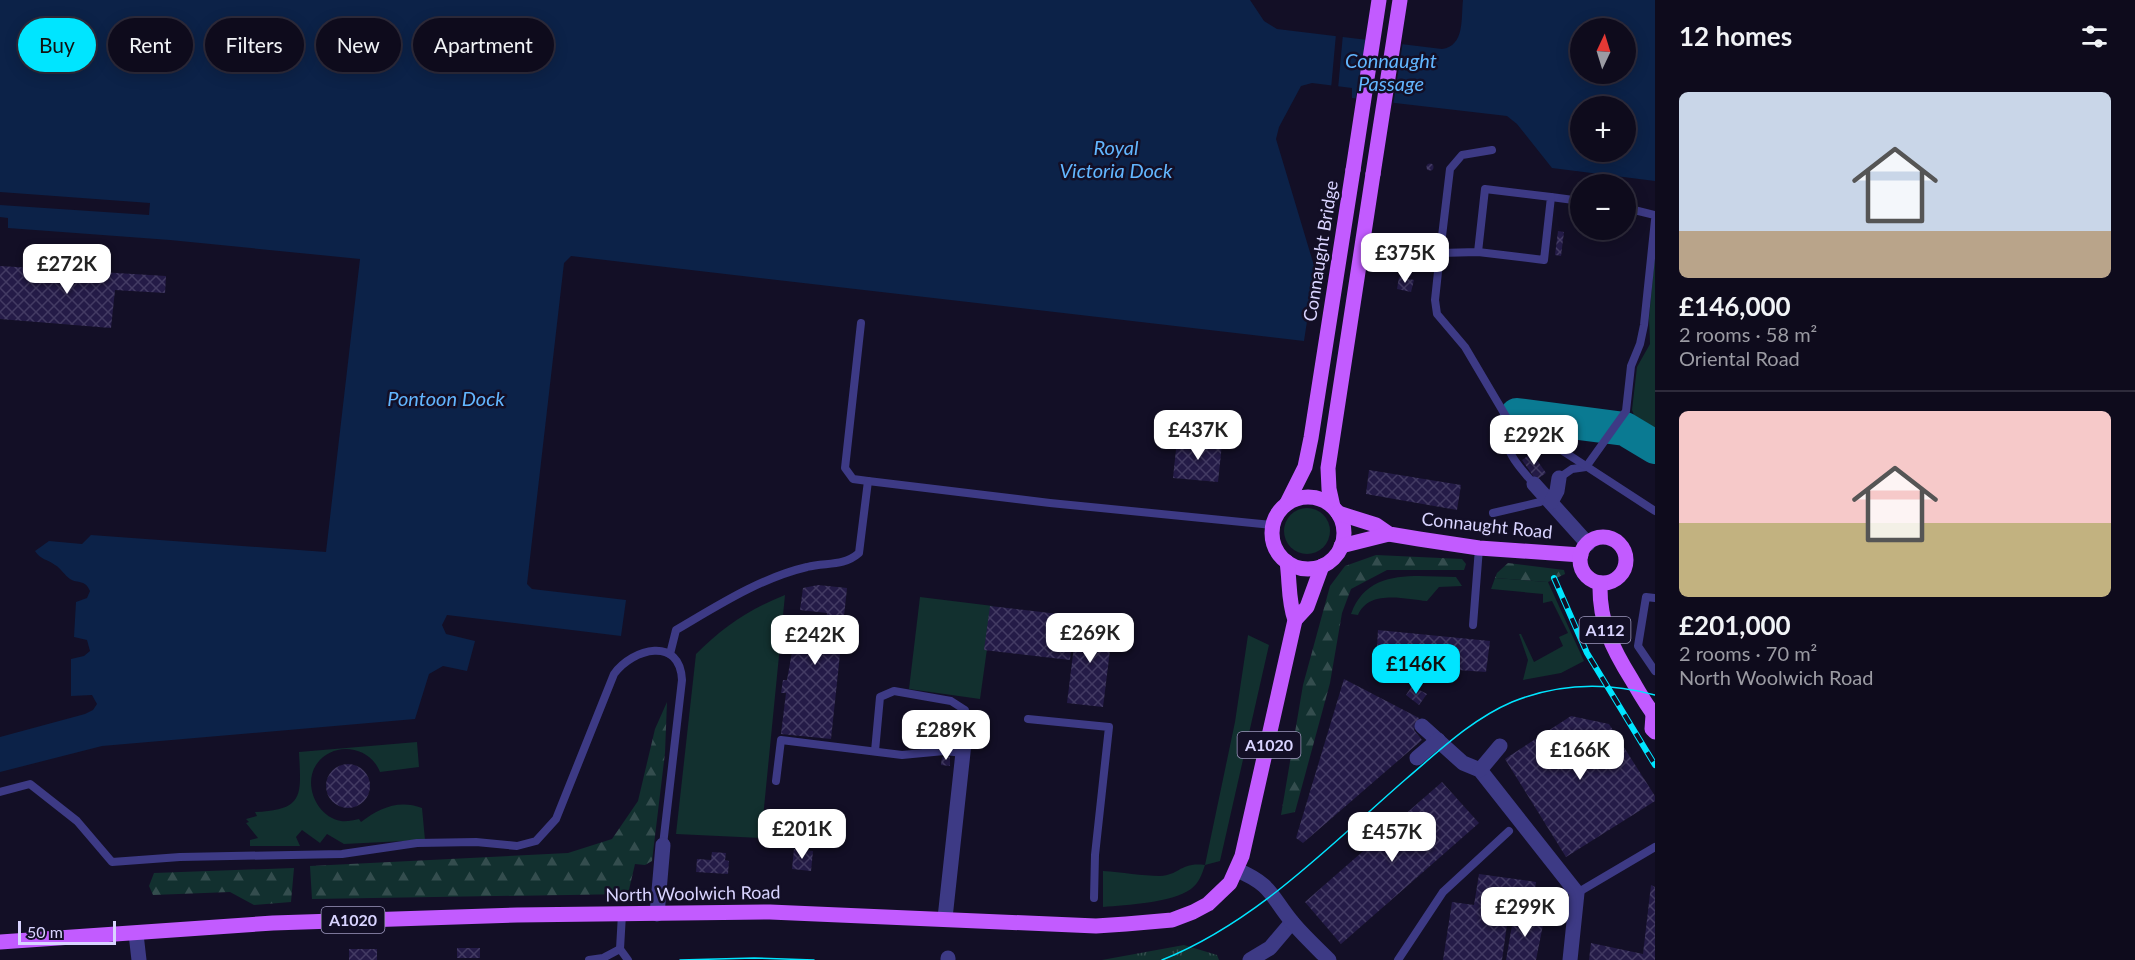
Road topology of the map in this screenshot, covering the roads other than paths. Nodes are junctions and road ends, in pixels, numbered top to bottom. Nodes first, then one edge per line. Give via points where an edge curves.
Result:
1 (1379, 0) edge
2 (1400, 0) edge
3 (1492, 150) dead end
4 (1551, 197) junction
5 (1570, 200) edge
6 (1636, 210) edge
7 (1655, 215) edge
8 (1655, 220) edge
9 (1478, 252) junction
10 (1440, 253) junction
11 (861, 323) dead end
12 (1514, 430) junction
13 (1586, 468) junction
14 (1559, 478) joint
15 (868, 481) junction
16 (1534, 484) joint
17 (1549, 500) junction
18 (1287, 503) junction
19 (1336, 510) junction
20 (1655, 511) edge
21 (1493, 513) dead end
22 (1273, 525) junction
23 (1389, 534) junction
24 (1341, 546) junction
25 (1479, 548) junction
26 (1584, 549) junction
27 (1287, 562) junction
28 (1322, 566) junction
29 (1600, 583) junction
30 (1655, 598) edge
31 (1295, 620) junction
32 (1473, 625) dead end
33 (670, 654) junction
34 (1655, 671) edge
35 (1654, 715) edge
36 (1028, 719) dead end
37 (966, 725) joint
38 (1422, 726) dead end
39 (1655, 732) edge
40 (1438, 740) junction
41 (1500, 746) dead end
42 (875, 751) junction
43 (964, 753) junction
44 (1417, 758) dead end
45 (1480, 770) junction
46 (776, 781) dead end
47 (0, 792) edge
48 (1509, 831) dead end
49 (663, 845) joint
50 (1655, 847) edge
51 (1237, 870) junction
52 (1577, 893) junction
53 (1094, 898) dead end
54 (622, 914) junction
55 (657, 914) junction
56 (945, 918) junction
57 (1292, 922) junction
58 (136, 934) junction
59 (0, 942) edge
60 (620, 949) junction
61 (139, 960) edge
62 (589, 960) edge
63 (628, 960) edge
64 (1250, 960) edge
65 (1329, 960) edge
66 (1398, 960) edge
67 (1570, 960) edge

1 - 18 main road, Connaught Bridge, bridge via 1321,380 1305,467
2 - 19 main road, bridge via 1328,468
3 - 10 lane via 1461,155 1450,169
4 - 5 lane
4 - 9 lane via 1485,189
4 - 9 lane via 1544,260
6 - 7 lane
8 - 13 lane via 1644,325 1631,366 1626,411
9 - 10 lane
10 - 12 lane via 1437,314 1465,348
11 - 15 lane via 845,468 853,479
12 - 13 lane via 1529,429
12 - 16 lane via 1507,447
13 - 14 lane via 1572,469
13 - 20 lane
14 - 17 street, Connaught Road via 1557,491
15 - 22 lane
15 - 33 lane via 863,536 855,557 831,565 807,566 718,605 676,630
16 - 17 street, Connaught Road
17 - 21 lane
17 - 26 street, Connaught Road
18 - 19 main road via 1316,498
18 - 22 main road
19 - 23 main road, Connaught Road
19 - 24 main road via 1344,528
22 - 27 main road, A1020 via 1272,539
23 - 24 main road, Connaught Road
23 - 25 main road, Connaught Road
24 - 28 main road, A1020
25 - 26 main road, Connaught Road
25 - 32 lane
26 - 29 main road, Connaught Road via 1582,570 1592,581
26 - 29 main road, Connaught Road via 1605,537 1621,546 1625,554 1626,563 1617,579
27 - 28 main road via 1298,568
27 - 31 main road, A1020 via 1289,604
28 - 31 main road, A1020 via 1307,607
29 - 35 main road, A112 via 1601,618 1608,638 1617,659
30 - 34 lane via 1646,597 1638,646
31 - 51 main road, A1020 via 1266,760
33 - 47 lane via 646,652 622,664 606,690 556,819 544,835 526,845 417,843 342,854 112,862 77,821 30,784
33 - 49 lane via 678,660 682,680
35 - 39 main road, A112
36 - 53 lane via 1109,728
37 - 42 lane via 965,710 951,701 894,691 880,697
37 - 43 street
38 - 40 street
40 - 44 street
40 - 45 street via 1463,763
41 - 45 street
42 - 43 lane via 902,755
42 - 46 lane via 781,740
43 - 56 street
45 - 52 street
48 - 66 lane via 1443,892
49 - 55 street
50 - 52 lane
51 - 56 main road, North Woolwich Road / A1020 via 1230,883 1208,904 1172,920 1096,926
51 - 57 street via 1273,893
52 - 67 street
54 - 55 main road, North Woolwich Road / A1020
54 - 58 main road, North Woolwich Road / A1020 via 273,923
54 - 60 lane
55 - 56 main road, North Woolwich Road / A1020 via 770,912
57 - 64 street via 1270,948
57 - 65 street
58 - 59 main road, North Woolwich Road / A1020
58 - 61 street
60 - 62 lane
60 - 63 lane

